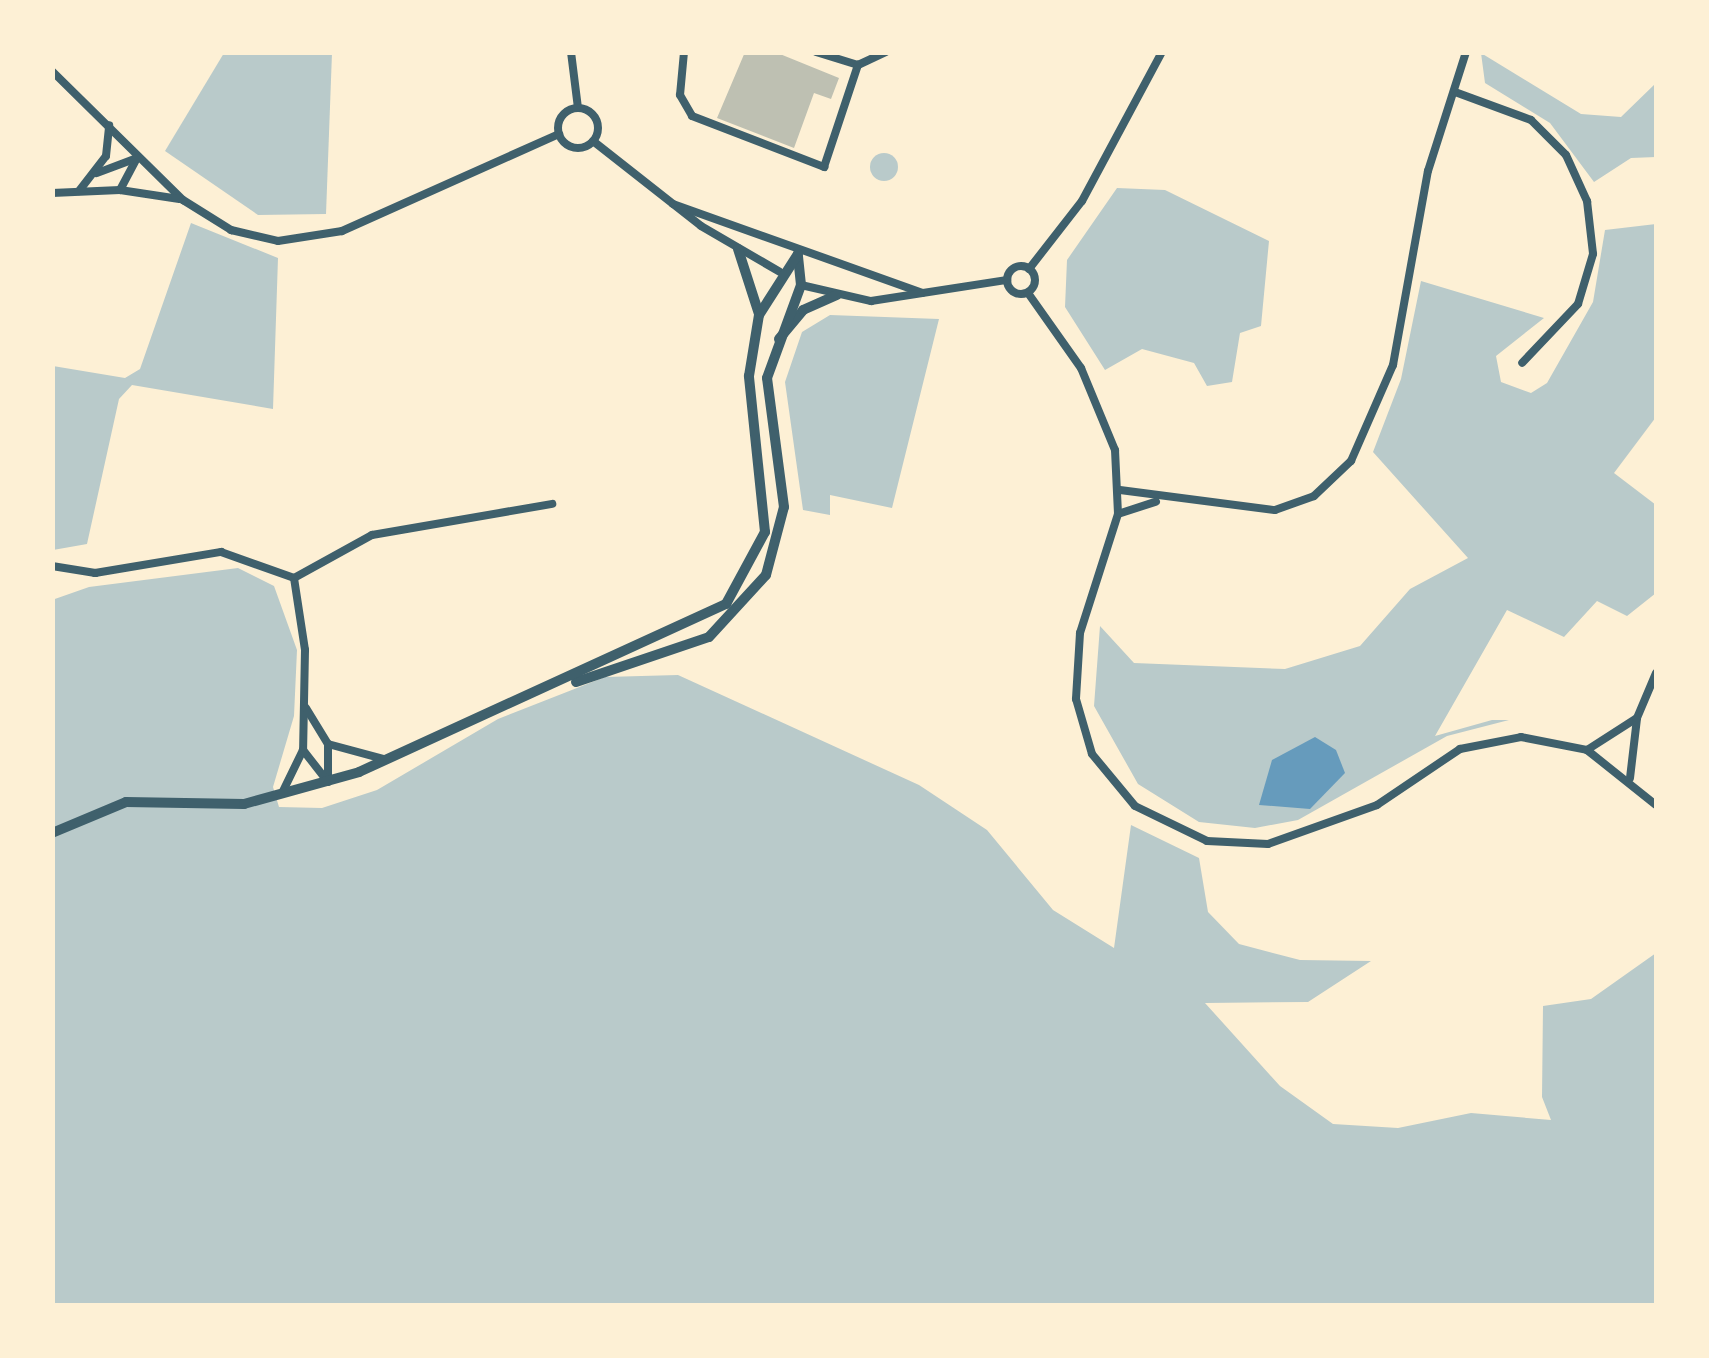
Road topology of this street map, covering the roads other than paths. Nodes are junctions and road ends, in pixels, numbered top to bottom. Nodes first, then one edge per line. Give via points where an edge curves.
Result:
1 (571, 52) edge
2 (684, 52) edge
3 (816, 52) edge
4 (886, 52) edge
5 (1162, 52) edge
6 (1466, 52) edge
7 (858, 65) junction
8 (52, 71) edge
9 (1456, 92) junction
10 (578, 108) junction
11 (109, 124) junction
12 (559, 134) junction
13 (593, 141) junction
14 (138, 158) junction
15 (97, 173) junction
16 (120, 190) junction
17 (79, 191) junction
18 (52, 194) edge
19 (183, 200) junction
20 (673, 204) junction
21 (738, 249) junction
22 (798, 254) junction
23 (1029, 269) junction
24 (780, 272) junction
25 (1007, 280) junction
26 (801, 284) junction
27 (922, 293) junction
28 (1028, 293) junction
29 (837, 295) junction
30 (760, 316) junction
31 (776, 344) junction
32 (1522, 363) dead end
33 (1120, 490) junction
34 (1160, 500) junction
35 (552, 504) dead end
36 (1118, 514) junction
37 (52, 566) edge
38 (294, 578) junction
39 (1656, 673) edge
40 (527, 696) junction
41 (304, 704) junction
42 (1637, 718) junction
43 (328, 744) junction
44 (303, 750) junction
45 (1587, 750) junction
46 (384, 759) junction
47 (1630, 778) junction
48 (328, 782) junction
49 (280, 796) junction
50 (1656, 805) edge
51 (52, 833) edge

1 - 10 street
2 - 7 street via 680,94 692,116 824,167
3 - 7 street
4 - 7 street
5 - 23 street via 1082,202
6 - 9 street
8 - 11 street
9 - 32 street via 1531,120 1566,155 1587,202 1592,254 1578,304
9 - 34 street via 1428,171 1394,364 1351,461 1314,496 1275,510
10 - 12 street via 562,116
10 - 13 street via 594,116
11 - 14 street
11 - 15 street
12 - 13 street via 571,146
12 - 19 street via 309,238 230,230
13 - 20 street
14 - 15 street
14 - 16 street
14 - 19 street
15 - 17 street
16 - 17 street
16 - 19 street
17 - 18 street
20 - 21 street
20 - 22 street
21 - 24 street
21 - 30 street
22 - 24 street
22 - 26 street
22 - 27 street
23 - 25 street via 1013,269
23 - 28 street
24 - 26 street
24 - 30 street
25 - 27 street
25 - 28 street
26 - 29 street
26 - 31 street
27 - 29 street
28 - 33 street via 1087,380 1115,450
29 - 31 street via 803,310
30 - 40 street via 751,412 767,494 752,570 694,626
31 - 40 street via 767,378 784,507 778,544 750,600 709,638
33 - 34 street
33 - 36 street
34 - 36 street
35 - 38 street via 372,535
36 - 45 street via 1080,632 1076,699 1102,768 1134,806 1174,830 1268,844 1377,805 1460,749 1521,737
37 - 38 street via 95,573 221,552
38 - 41 street
39 - 42 street
40 - 46 street
41 - 43 street
41 - 44 street
42 - 45 street
42 - 47 street
43 - 46 street
43 - 48 street
44 - 48 street
44 - 49 street
45 - 47 street
46 - 48 street
47 - 50 street
48 - 49 street
49 - 51 street via 126,802

